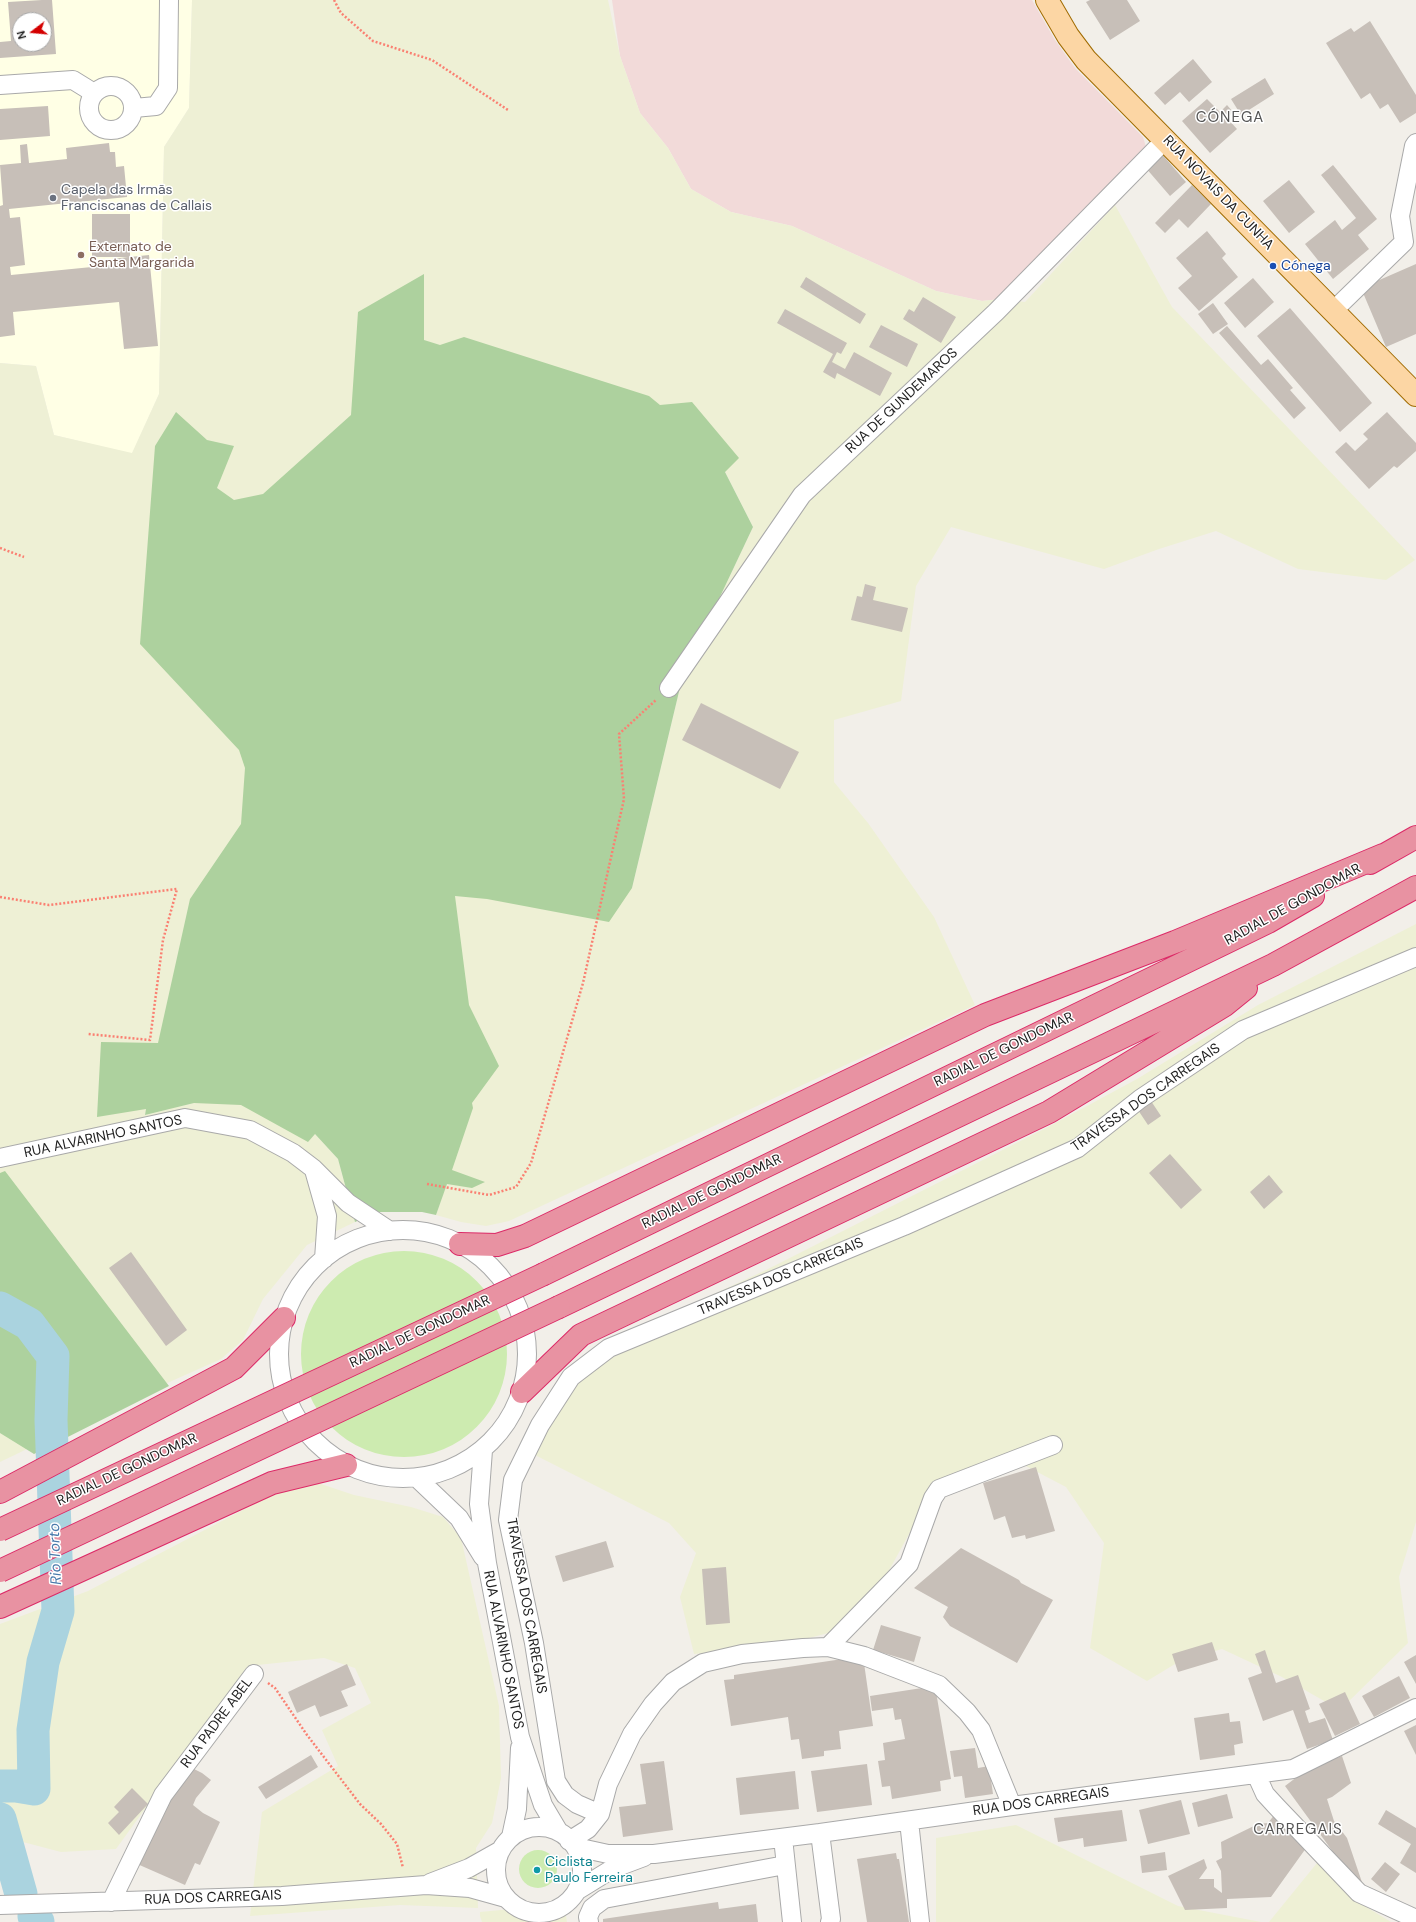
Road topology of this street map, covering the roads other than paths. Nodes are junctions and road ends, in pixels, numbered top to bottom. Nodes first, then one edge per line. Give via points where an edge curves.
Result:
1 (169, 0) edge
2 (1047, 0) edge
3 (0, 85) edge
4 (94, 93) junction
5 (134, 108) junction
6 (1165, 140) junction
7 (1416, 143) edge
8 (1333, 311) junction
9 (1416, 395) edge
10 (669, 688) road end
11 (1416, 837) edge
12 (1383, 855) junction
13 (1416, 887) edge
14 (1416, 957) edge
15 (1273, 965) junction
16 (0, 1158) edge
17 (314, 1169) junction
18 (390, 1230) junction
19 (460, 1244) junction
20 (324, 1259) junction
21 (284, 1318) junction
22 (522, 1392) junction
23 (1053, 1445) dead end
24 (483, 1450) junction
25 (346, 1465) junction
26 (417, 1478) junction
27 (0, 1492) edge
28 (0, 1530) edge
29 (487, 1563) junction
30 (0, 1571) edge
31 (0, 1607) edge
32 (828, 1647) junction
33 (254, 1674) road end
34 (1416, 1708) edge
35 (520, 1737) junction
36 (1256, 1774) junction
37 (1012, 1806) junction
38 (600, 1814) junction
39 (909, 1821) junction
40 (820, 1833) junction
41 (782, 1838) junction
42 (568, 1840) junction
43 (506, 1844) junction
44 (654, 1854) junction
45 (786, 1865) junction
46 (426, 1885) junction
47 (573, 1897) junction
48 (111, 1902) junction
49 (0, 1905) edge
50 (518, 1910) edge
51 (1416, 1919) edge
52 (561, 1922) edge
53 (589, 1922) edge
54 (792, 1922) edge
55 (830, 1922) edge
56 (920, 1922) edge

1 - 5 street via 168,88 156,106
2 - 6 main road, RUA NOVAIS DA CUNHA via 1068,36 1086,60
3 - 4 street via 73,80
4 - 5 street via 110,86 127,92
4 - 5 street via 88,109 95,125 112,131 127,124
6 - 8 main road, RUA NOVAIS DA CUNHA
6 - 10 street, RUA DE GUNDEMAROS via 996,312 802,495
7 - 8 street via 1400,216 1404,242
8 - 9 main road, RUA NOVAIS DA CUNHA
11 - 12 highway, RADIAL DE GONDOMAR
12 - 19 highway via 1175,942 985,1015 525,1236 497,1245
12 - 28 highway, RADIAL DE GONDOMAR, bridge via 1268,922 544,1274
13 - 15 highway
14 - 38 street, TRAVESSA DOS CARREGAIS via 1243,1030 1140,1099 1078,1148 904,1226 609,1348 571,1377 540,1425 513,1480 508,1520 534,1643 556,1781 565,1795 577,1804
15 - 22 highway via 1225,1005 1049,1112 581,1335
15 - 30 highway, bridge
16 - 17 street, RUA ALVARINHO SANTOS via 185,1118 250,1130 294,1153
17 - 18 street, RUA ALVARINHO SANTOS via 348,1203
17 - 20 street via 327,1216
18 - 19 street via 414,1230 437,1234
18 - 20 street via 343,1245
19 - 22 street via 481,1257 498,1274 512,1294 522,1317 527,1341 527,1366
20 - 21 street via 306,1276 293,1296
21 - 25 street via 280,1368 285,1392 294,1414 308,1434 326,1452
21 - 27 highway via 234,1368
22 - 24 street via 513,1413
23 - 32 street via 939,1489 933,1498 909,1564
24 - 26 street via 440,1474
24 - 29 street, RUA ALVARINHO SANTOS via 479,1504
25 - 26 street via 369,1474 393,1479
25 - 31 highway via 272,1483
26 - 29 street, RUA ALVARINHO SANTOS via 459,1518
29 - 35 street, RUA ALVARINHO SANTOS
32 - 37 street via 864,1656 939,1685 967,1712 980,1730
32 - 38 street via 742,1654 703,1663 673,1682 653,1704 632,1734 608,1784
33 - 48 street, RUA PADRE ABEL via 163,1795
34 - 36 street, RUA DOS CARREGAIS via 1293,1769
35 - 42 street, RUA ALVARINHO SANTOS via 543,1805
35 - 43 street, RUA ALVARINHO SANTOS via 517,1809
36 - 37 street, RUA DOS CARREGAIS
36 - 51 street via 1268,1798 1359,1893
37 - 39 street, RUA DOS CARREGAIS
38 - 42 street via 588,1829
39 - 40 street, RUA DOS CARREGAIS
39 - 56 street
40 - 41 street, RUA DOS CARREGAIS
40 - 55 street
41 - 44 street, RUA DOS CARREGAIS
41 - 45 street
42 - 43 street via 543,1827 526,1829
42 - 44 street, RUA DOS CARREGAIS via 608,1854
42 - 47 street via 581,1857 582,1874
43 - 46 street, RUA DOS CARREGAIS via 469,1868
43 - 50 street via 496,1866 498,1884
44 - 47 street, RUA DOS CARREGAIS via 612,1870
45 - 53 street via 604,1899 592,1908 588,1917
45 - 54 street
46 - 48 street, RUA DOS CARREGAIS via 282,1896
46 - 50 street, RUA DOS CARREGAIS via 470,1888
47 - 50 street via 553,1912 536,1914
47 - 52 street
48 - 49 street, RUA DOS CARREGAIS

